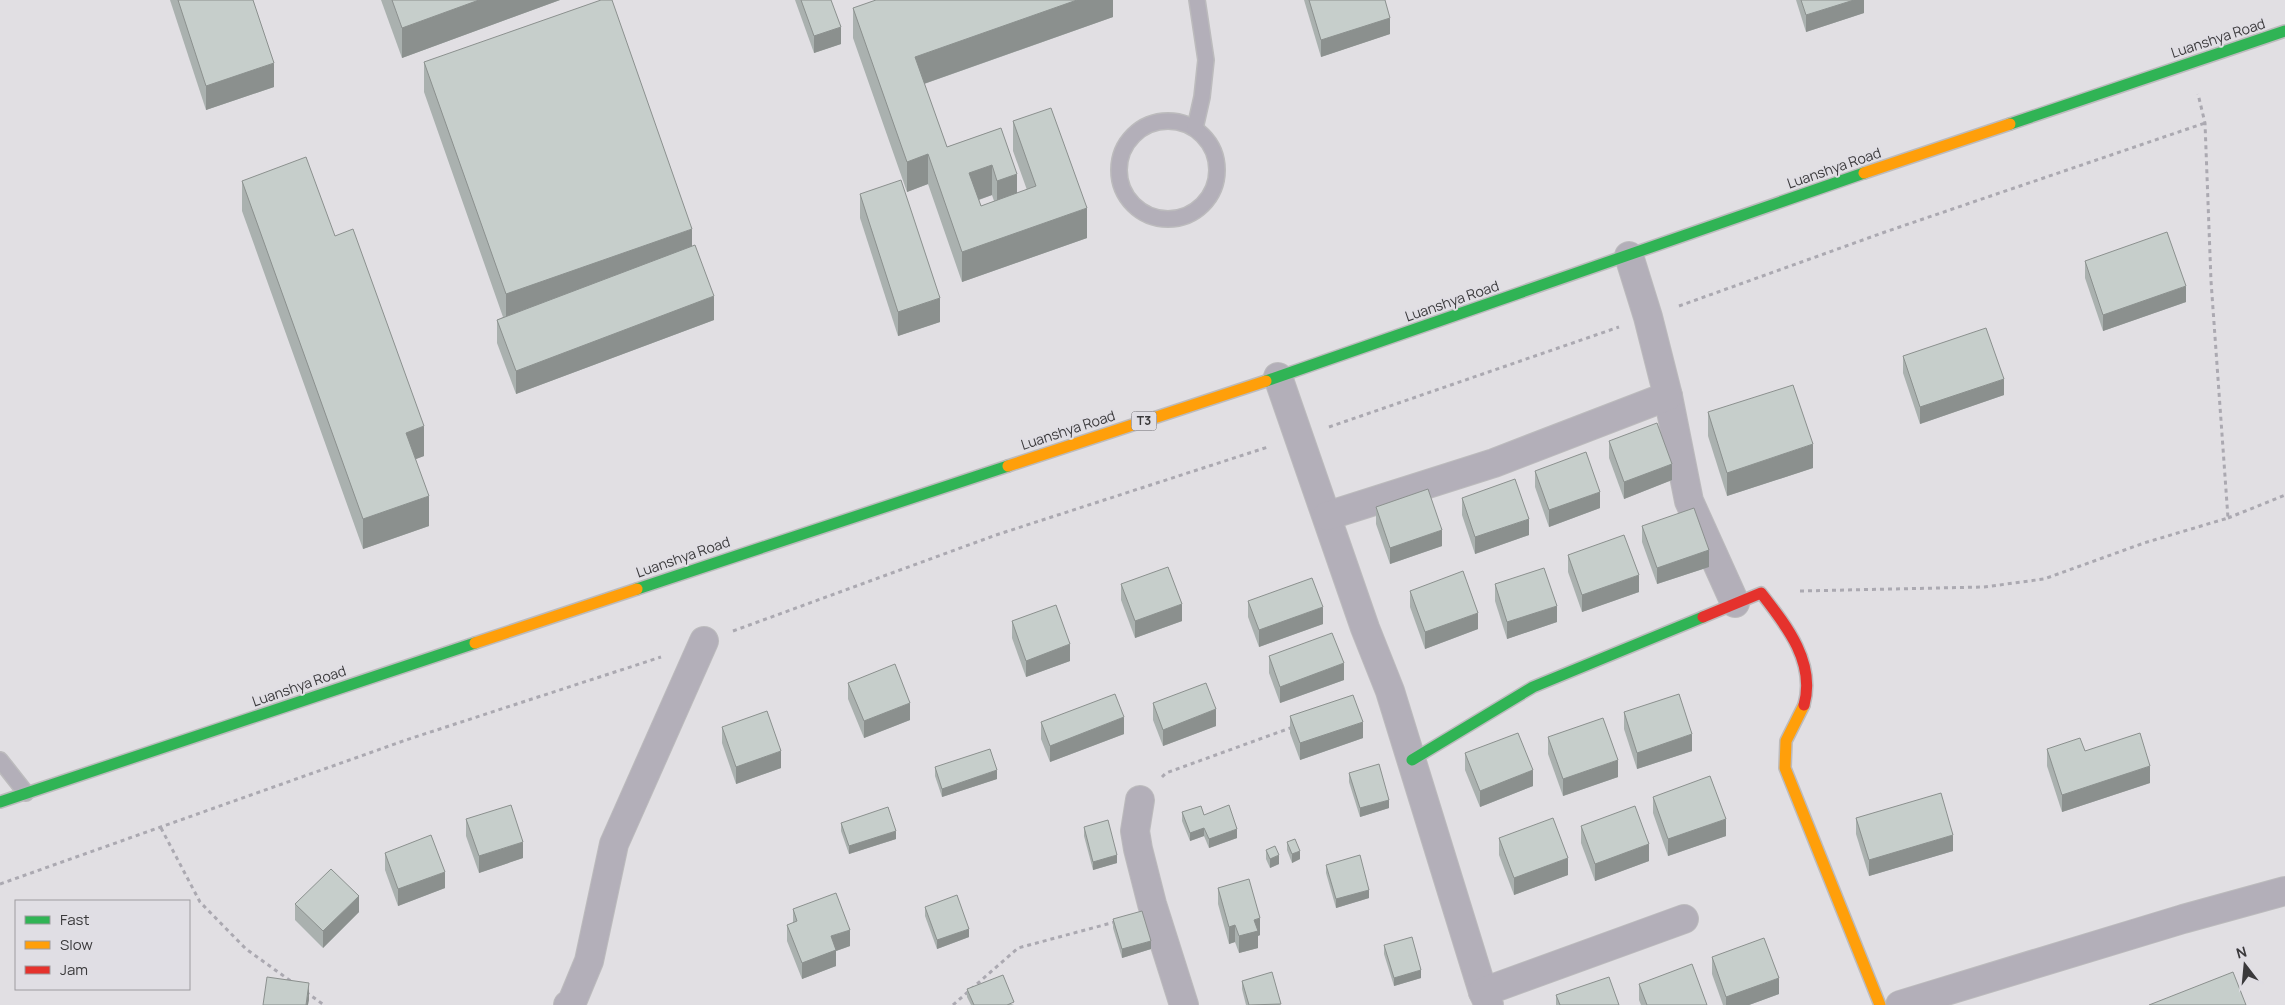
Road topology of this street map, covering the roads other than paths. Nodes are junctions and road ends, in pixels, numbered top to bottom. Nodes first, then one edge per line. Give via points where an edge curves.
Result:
1 (1197, 0) edge
2 (2285, 31) edge
3 (1195, 128) junction
4 (1629, 256) junction
5 (1278, 377) junction
6 (1668, 396) junction
7 (1327, 516) junction
8 (1735, 603) junction
9 (704, 641) road end
10 (0, 760) edge
11 (1412, 760) junction
12 (26, 793) junction
13 (1140, 800) road end
14 (0, 802) edge
15 (2285, 891) edge
16 (1684, 920) dead end
17 (1486, 998) edge
18 (571, 1004) edge
19 (1184, 1005) edge
20 (1880, 1005) edge
21 (1900, 1005) edge

1 - 3 lane via 1206,60
2 - 4 main road, Luanshya Road / T3
3 - 3 lane via 1215,154 1218,170 1215,187 1206,202 1193,213 1177,219 1160,219 1143,213 1130,202 1121,187 1118,170 1121,154 1130,138 1143,127 1160,122 1177,122
4 - 5 main road, Luanshya Road / T3
4 - 6 street
5 - 7 street
5 - 12 main road, Luanshya Road / T3
6 - 7 street via 1494,464
6 - 8 street via 1688,501
7 - 11 street
8 - 11 main road via 1533,687
8 - 20 main road via 1761,593 1793,638 1805,667 1805,701 1786,738 1782,752 1785,768
9 - 18 street via 614,844 589,961
10 - 12 lane
11 - 17 street
12 - 14 main road, Luanshya Road / T3
13 - 19 street via 1135,831 1152,904
15 - 21 street
16 - 17 street

